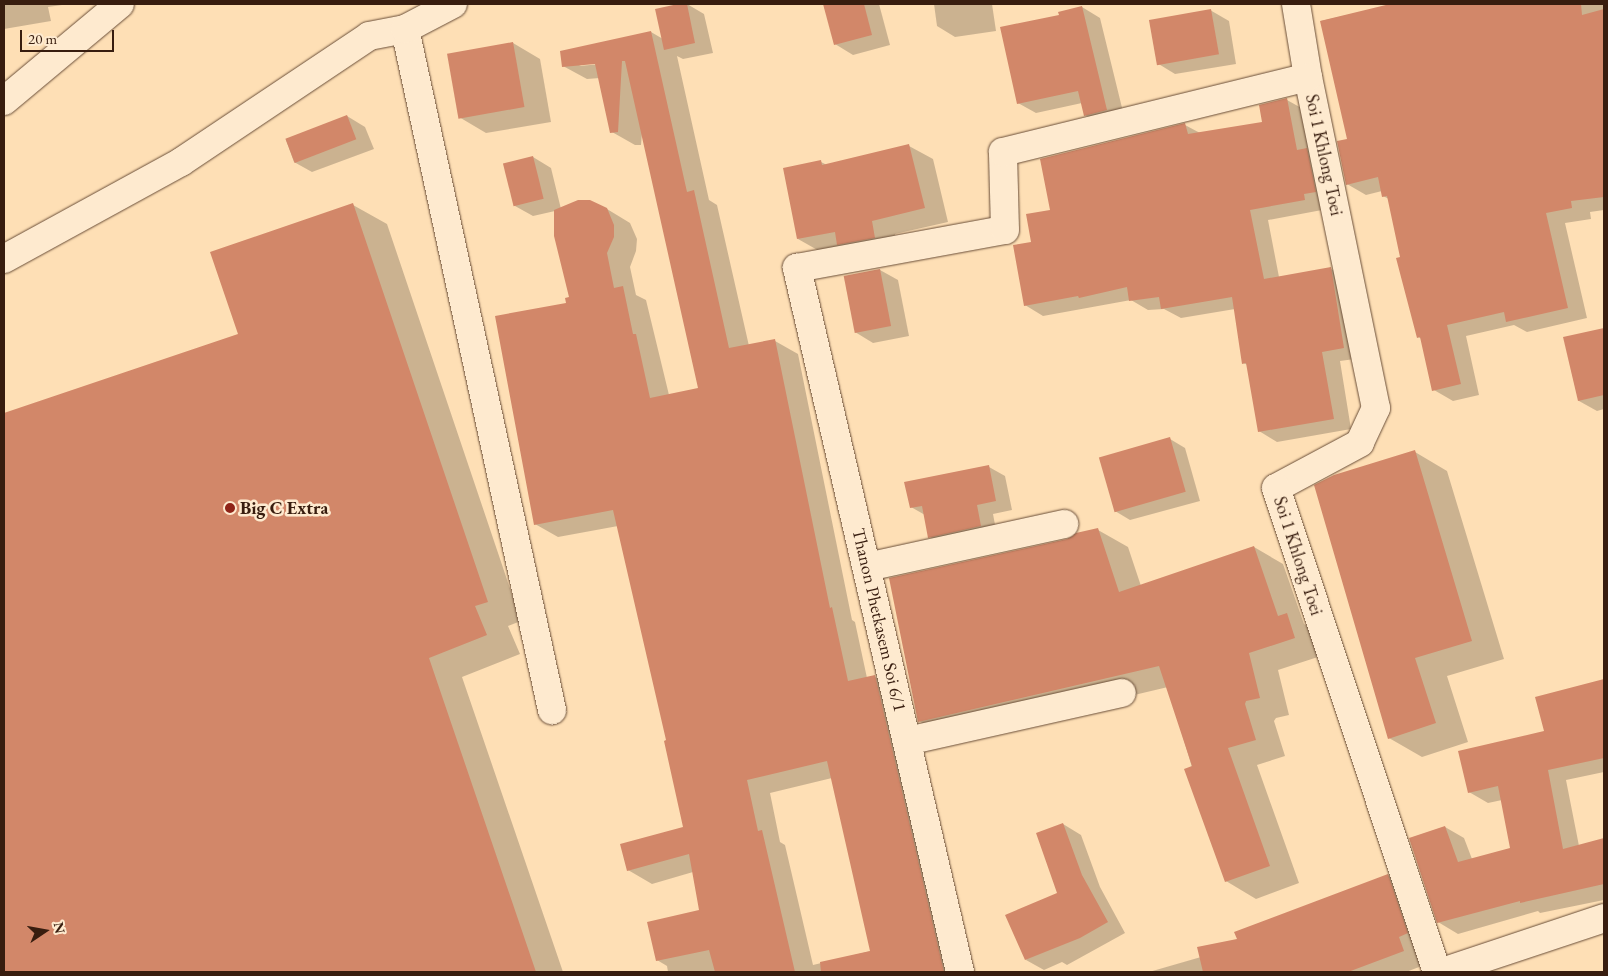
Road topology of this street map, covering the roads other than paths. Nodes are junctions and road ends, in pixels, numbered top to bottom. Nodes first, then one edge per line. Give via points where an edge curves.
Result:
1 (120, 4) edge
2 (453, 4) edge
3 (1296, 4) edge
4 (406, 29) junction
5 (1308, 77) junction
6 (4, 101) edge
7 (4, 259) edge
8 (1064, 524) dead end
9 (867, 567) junction
10 (1122, 693) dead end
11 (552, 710) dead end
12 (907, 740) junction
13 (1604, 918) edge
14 (960, 972) edge
15 (1437, 972) edge
16 (1442, 972) edge

1 - 6 street
2 - 4 street
3 - 5 street, Soi 1 Khlong Toei
4 - 7 street via 369,36 181,162
4 - 11 street
5 - 9 street, Thanon Phetkasem Soi 6/1 via 1004,152 1005,230 797,268
5 - 15 street, Soi 1 Khlong Toei via 1376,408 1360,444 1276,488
8 - 9 street
9 - 12 street, Thanon Phetkasem Soi 6/1
10 - 12 street
12 - 14 street, Thanon Phetkasem Soi 6/1
13 - 16 street

